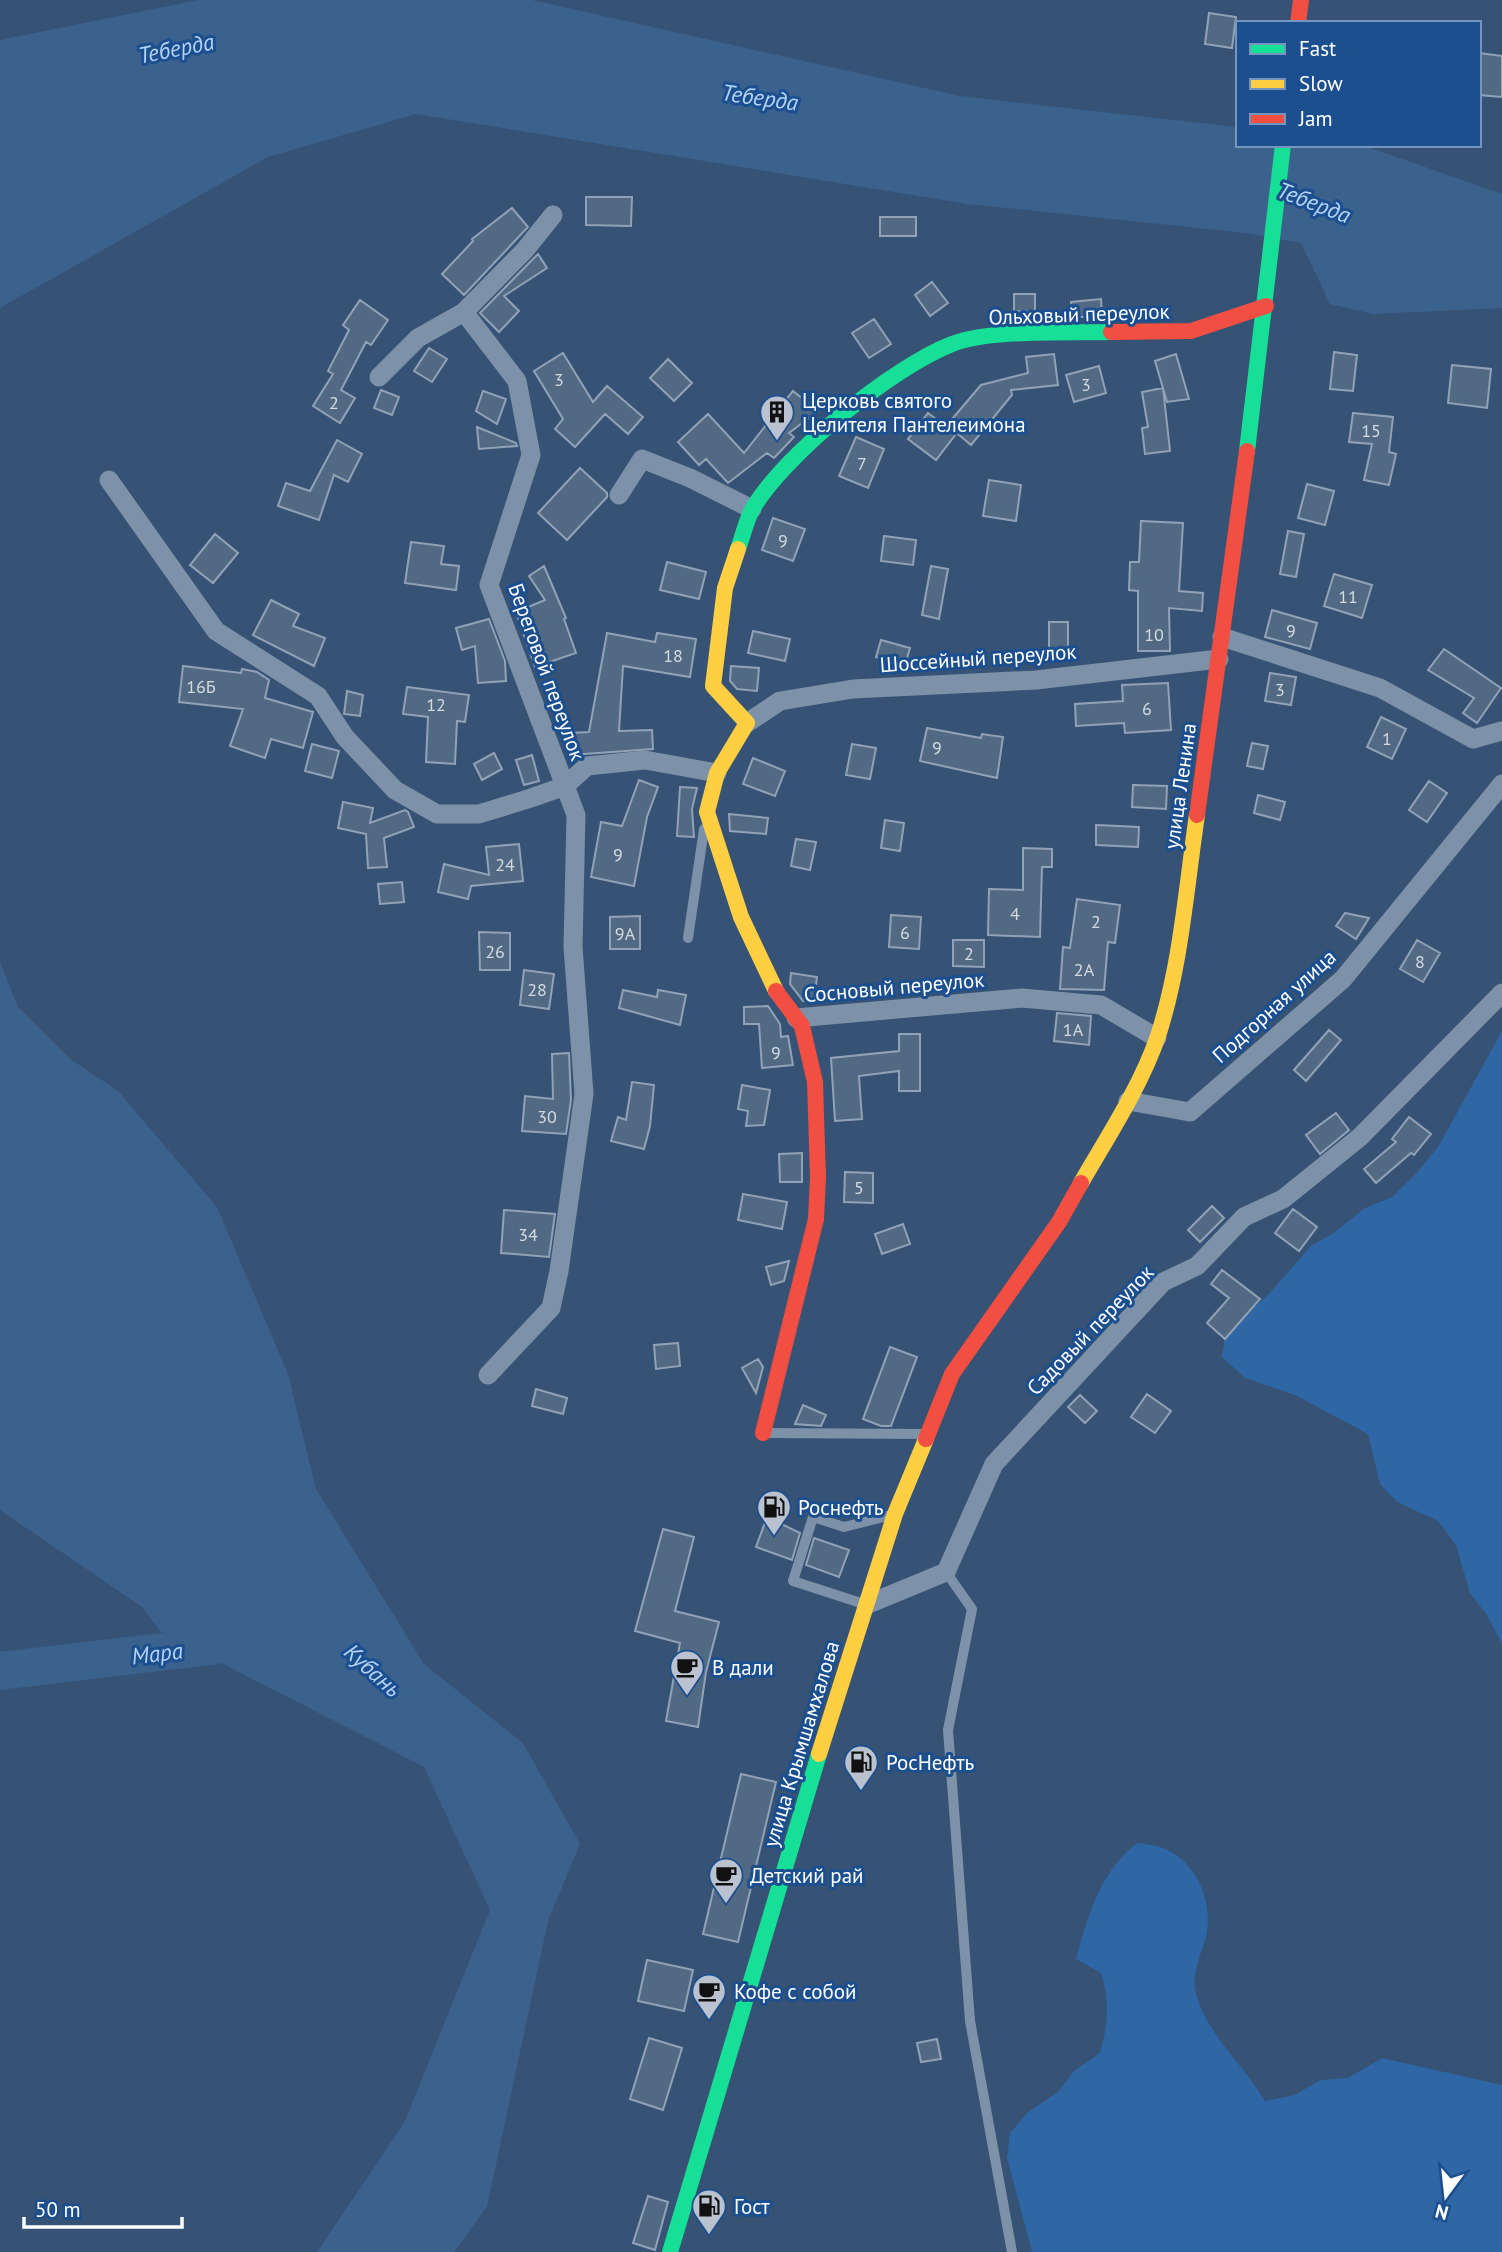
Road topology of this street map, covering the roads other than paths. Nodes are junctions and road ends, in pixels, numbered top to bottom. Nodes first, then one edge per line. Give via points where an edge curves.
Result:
1 (1301, 0) edge
2 (1298, 21) edge
3 (1283, 147) edge
4 (553, 215) dead end
5 (1266, 306) junction
6 (464, 312) junction
7 (379, 377) dead end
8 (109, 480) dead end
9 (619, 495) dead end
10 (751, 509) junction
11 (1222, 637) junction
12 (1219, 659) junction
13 (747, 723) junction
14 (1502, 731) edge
15 (717, 773) junction
16 (1502, 784) edge
17 (565, 786) junction
18 (707, 811) junction
19 (688, 938) dead end
20 (1502, 993) edge
21 (796, 1018) junction
22 (1157, 1038) junction
23 (1129, 1101) junction
24 (952, 1374) joint
25 (488, 1376) dead end
26 (763, 1433) joint
27 (929, 1434) junction
28 (895, 1514) junction
29 (946, 1572) junction
30 (866, 1605) junction
31 (670, 2252) edge
32 (1012, 2252) edge

1 - 2 main road
3 - 5 main road, улица Ленина
4 - 6 street
5 - 10 main road, Ольховый переулок via 1191,331 1015,334 954,343 890,376 793,459
5 - 11 main road, улица Ленина
6 - 7 street via 418,338
6 - 17 street, Береговой переулок via 517,381 531,456 489,584
8 - 17 street, Береговой переулок via 216,631 318,696 345,737 395,790 437,814 479,814
9 - 10 street via 642,459
10 - 13 main road, Ольховый переулок via 725,588 713,686
11 - 12 main road, улица Ленина
11 - 14 street via 1380,688 1473,739
12 - 13 street, Шоссейный переулок via 1036,680 853,689 780,701
12 - 22 main road, улица Ленина via 1173,981
13 - 15 main road
15 - 17 street, Береговой переулок via 645,760 587,766
15 - 18 main road
16 - 23 street, Подгорная улица via 1343,979 1190,1112
17 - 25 street, Береговой переулок via 576,815 573,947 584,1094 551,1308
18 - 19 lane
18 - 21 main road via 741,917 775,990
20 - 29 street, Садовый переулок via 1360,1137 1283,1199 1244,1217 1197,1266 1163,1282 993,1464
21 - 22 street, Сосновый переулок via 1023,998 1101,1004
21 - 26 main road, Сосновый переулок via 815,1082 816,1219
22 - 23 main road, улица Ленина
23 - 24 main road, улица Ленина via 1059,1222
24 - 27 main road, улица Крымшамхалова
26 - 27 lane
27 - 28 main road, улица Крымшамхалова
28 - 30 main road, улица Крымшамхалова
28 - 30 lane via 844,1527 813,1517 793,1581
29 - 30 street
29 - 32 lane via 972,1609 948,1730 970,2021
30 - 31 main road, улица Крымшамхалова

